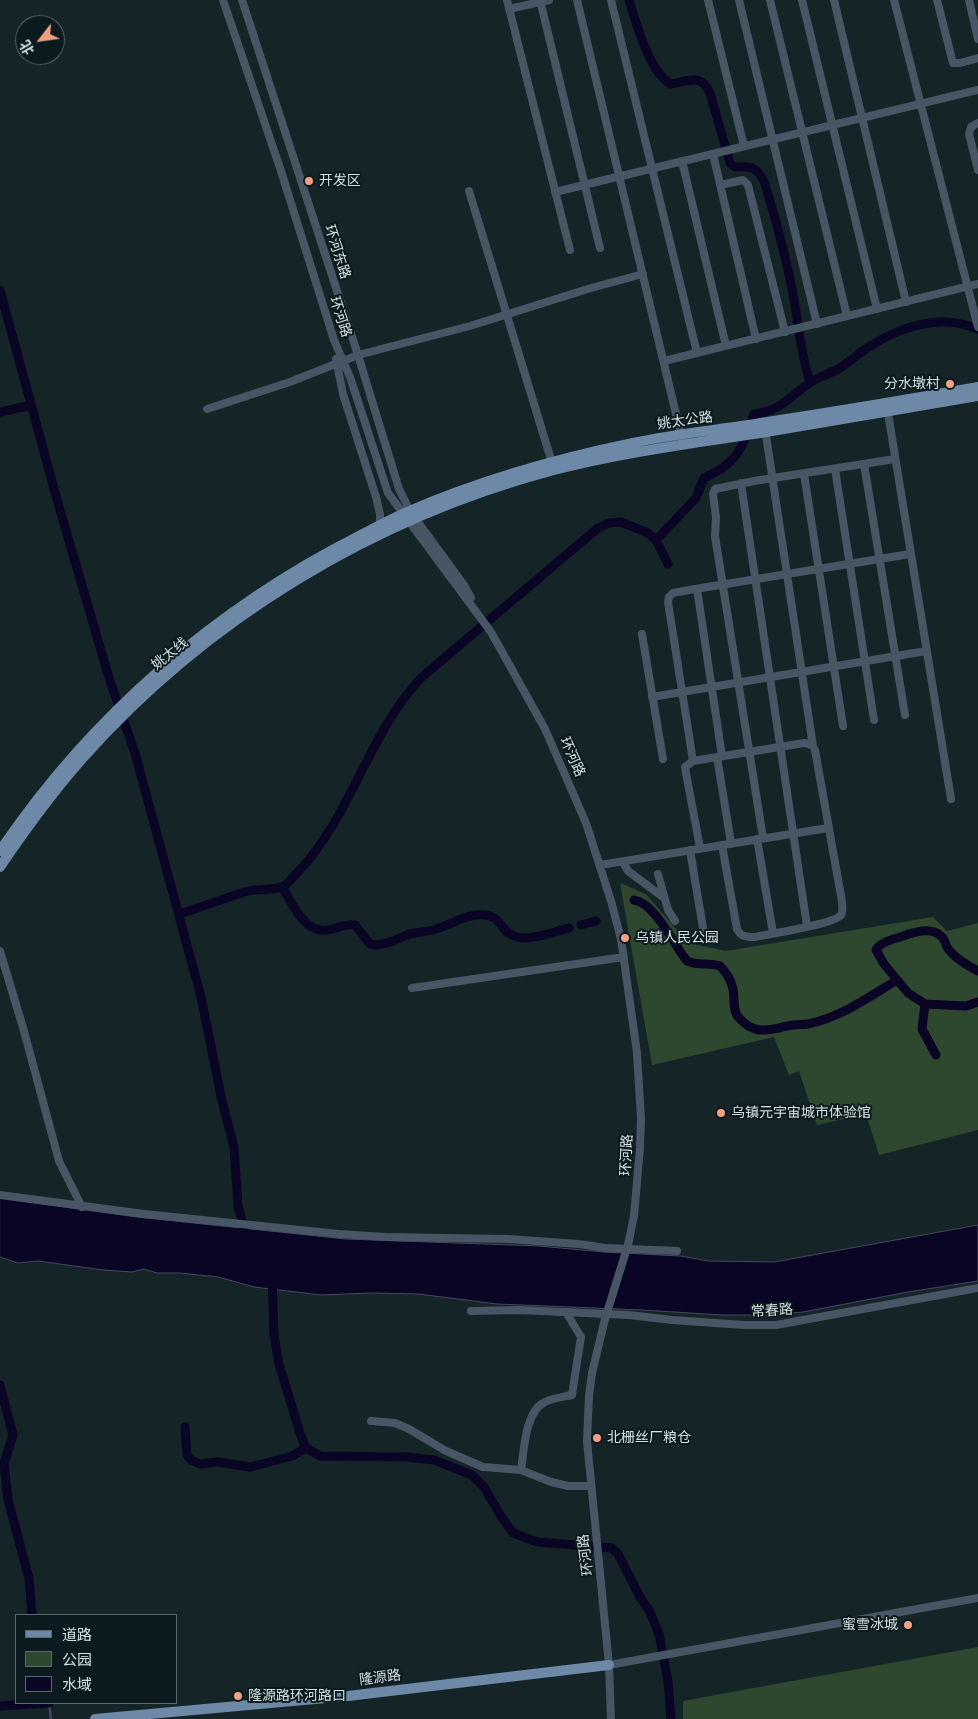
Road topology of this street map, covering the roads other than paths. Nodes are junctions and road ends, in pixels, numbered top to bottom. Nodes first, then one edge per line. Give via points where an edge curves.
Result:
1 (223, 0) edge
2 (242, 0) edge
3 (507, 0) edge
4 (577, 0) edge
5 (611, 0) edge
6 (708, 0) edge
7 (739, 0) edge
8 (770, 0) edge
9 (802, 0) edge
10 (834, 0) edge
11 (894, 0) edge
12 (937, 0) edge
13 (969, 0) edge
14 (543, 1) edge
15 (510, 10) junction
16 (978, 39) edge
17 (978, 58) edge
18 (978, 90) edge
19 (920, 104) junction
20 (862, 118) junction
21 (978, 123) edge
22 (832, 125) junction
23 (802, 132) junction
24 (773, 140) junction
25 (744, 146) junction
26 (715, 154) junction
27 (682, 161) junction
28 (652, 168) junction
29 (978, 170) edge
30 (619, 176) junction
31 (584, 185) junction
32 (720, 185) junction
33 (469, 191) dead end
34 (555, 192) junction
35 (600, 248) dead end
36 (570, 250) dead end
37 (643, 274) junction
38 (978, 284) edge
39 (968, 286) junction
40 (906, 302) junction
41 (877, 309) junction
42 (507, 314) junction
43 (847, 316) junction
44 (817, 324) junction
45 (978, 327) edge
46 (788, 331) junction
47 (756, 339) junction
48 (334, 340) junction
49 (726, 346) junction
50 (697, 353) junction
51 (358, 355) junction
52 (664, 361) junction
53 (978, 387) edge
54 (978, 396) edge
55 (887, 407) junction
56 (207, 410) dead end
57 (765, 427) junction
58 (682, 439) junction
59 (895, 459) junction
60 (864, 464) junction
61 (553, 466) junction
62 (835, 469) junction
63 (804, 474) junction
64 (773, 478) junction
65 (741, 483) junction
66 (409, 516) junction
67 (380, 526) junction
68 (910, 554) junction
69 (880, 559) junction
70 (850, 564) junction
71 (819, 569) junction
72 (788, 574) junction
73 (755, 580) junction
74 (723, 585) junction
75 (697, 589) junction
76 (642, 634) dead end
77 (926, 652) junction
78 (896, 657) junction
79 (865, 662) junction
80 (834, 667) junction
81 (802, 672) junction
82 (770, 678) junction
83 (738, 683) junction
84 (712, 687) junction
85 (682, 692) junction
86 (139, 695) junction
87 (652, 697) junction
88 (905, 715) dead end
89 (874, 720) dead end
90 (107, 726) junction
91 (843, 726) dead end
92 (813, 746) junction
93 (780, 747) junction
94 (749, 752) junction
95 (720, 757) junction
96 (663, 759) dead end
97 (693, 761) junction
98 (951, 798) dead end
99 (828, 828) junction
100 (794, 833) junction
101 (760, 839) junction
102 (727, 844) junction
103 (700, 848) junction
104 (690, 850) junction
105 (0, 851) edge
106 (623, 862) junction
107 (600, 865) junction
108 (0, 867) edge
109 (658, 874) dead end
110 (663, 896) junction
111 (675, 921) dead end
112 (808, 926) junction
113 (704, 934) dead end
114 (773, 934) junction
115 (0, 951) edge
116 (624, 958) junction
117 (412, 988) dead end
118 (0, 1195) edge
119 (82, 1206) junction
120 (677, 1252) dead end
121 (978, 1288) edge
122 (471, 1311) dead end
123 (566, 1312) junction
124 (370, 1421) dead end
125 (521, 1470) junction
126 (591, 1486) junction
127 (978, 1598) edge
128 (609, 1665) junction
129 (95, 1719) edge
130 (610, 1719) edge

1 - 48 street, 环河路
2 - 51 street, 环河东路
3 - 15 street
4 - 30 street
5 - 28 street
6 - 25 street
7 - 24 street
8 - 23 street
9 - 22 street
10 - 20 street
11 - 19 street
12 - 17 street via 953,62
13 - 16 street
14 - 15 street
14 - 31 street
15 - 34 street
18 - 19 street
19 - 20 street
19 - 39 street
20 - 22 street
20 - 40 street
21 - 29 street via 971,127 970,134
22 - 23 street
22 - 41 street
23 - 24 street
23 - 43 street
24 - 25 street
24 - 44 street
25 - 26 street
26 - 27 street
26 - 32 street
27 - 28 street
27 - 49 street
28 - 30 street
28 - 50 street
30 - 31 street
30 - 37 street
31 - 34 street
31 - 35 street
32 - 46 street via 743,180 748,185
32 - 47 street
33 - 42 street
34 - 36 street
37 - 42 street
37 - 52 street
38 - 39 street
39 - 40 street
39 - 45 street
40 - 41 street
41 - 43 street
42 - 51 street
42 - 61 street
43 - 44 street
44 - 46 street
46 - 47 street
47 - 49 street
48 - 66 street, 环河路 via 350,377 388,493
48 - 67 street via 338,373 376,497
49 - 50 street
50 - 52 street
51 - 56 street
51 - 66 street, 环河东路
52 - 58 street
53 - 55 main road, 姚太公路
54 - 55 main road, 姚太公路
55 - 57 main road, 姚太公路
55 - 59 street
57 - 58 main road, 姚太公路 via 737,427
57 - 58 main road, 姚太公路 via 729,437
57 - 64 street
58 - 61 main road, 姚太公路 via 638,452
59 - 60 street
59 - 68 street
60 - 62 street
60 - 69 street
61 - 66 main road, 姚太公路
62 - 63 street
62 - 70 street
63 - 64 street
63 - 71 street
64 - 65 street
64 - 72 street
65 - 73 street
65 - 74 street via 715,489 713,494
66 - 67 main road, 姚太线
66 - 86 main road, 姚太线 via 266,600
66 - 107 street, 环河路 via 464,585 549,737 576,798
67 - 86 main road, 姚太线 via 322,556 244,604 193,642
68 - 69 street
68 - 77 street
69 - 70 street
69 - 78 street
70 - 71 street
70 - 79 street
71 - 72 street
71 - 80 street
72 - 73 street
72 - 81 street
73 - 74 street
73 - 82 street
74 - 75 street
74 - 83 street
75 - 84 street
75 - 85 street via 673,593 668,602
76 - 87 street
77 - 78 street
77 - 98 street
78 - 79 street
78 - 88 street
79 - 80 street
79 - 89 street
80 - 81 street
80 - 91 street
81 - 82 street
81 - 92 street
82 - 83 street
82 - 93 street
83 - 84 street
83 - 94 street
84 - 85 street
84 - 95 street
85 - 87 street
85 - 97 street
86 - 90 main road, 姚太线
87 - 96 street
90 - 105 main road, 姚太线 via 47,786
90 - 108 main road, 姚太线
92 - 93 street via 804,742
92 - 99 street
93 - 94 street
93 - 100 street
94 - 95 street
94 - 101 street
95 - 97 street
95 - 102 street
97 - 103 street via 686,767 686,773
99 - 100 street
99 - 112 street via 843,910 836,920
100 - 101 street
100 - 112 street
101 - 102 street
101 - 114 street
102 - 103 street
102 - 114 street via 740,935
103 - 104 street
104 - 106 street
104 - 113 street
106 - 107 street
106 - 110 street via 628,870
107 - 116 street, 环河路
109 - 110 street
110 - 111 street
112 - 114 street
115 - 119 street via 59,1161
116 - 117 street
116 - 126 street, 环河路, bridge via 636,1043 641,1119 638,1187 628,1245 592,1373 587,1441
118 - 119 street
119 - 120 street via 386,1237 508,1239
121 - 123 street, 常春路 via 776,1325
122 - 123 street, 常春路
123 - 125 street via 581,1337 572,1395 544,1402 534,1413 526,1432
124 - 125 street via 395,1423 410,1429 446,1451 483,1467
125 - 126 street via 568,1486
126 - 128 street, 环河路
127 - 128 street
128 - 129 main road, 隆源路 via 348,1696
128 - 130 street, 环河路

